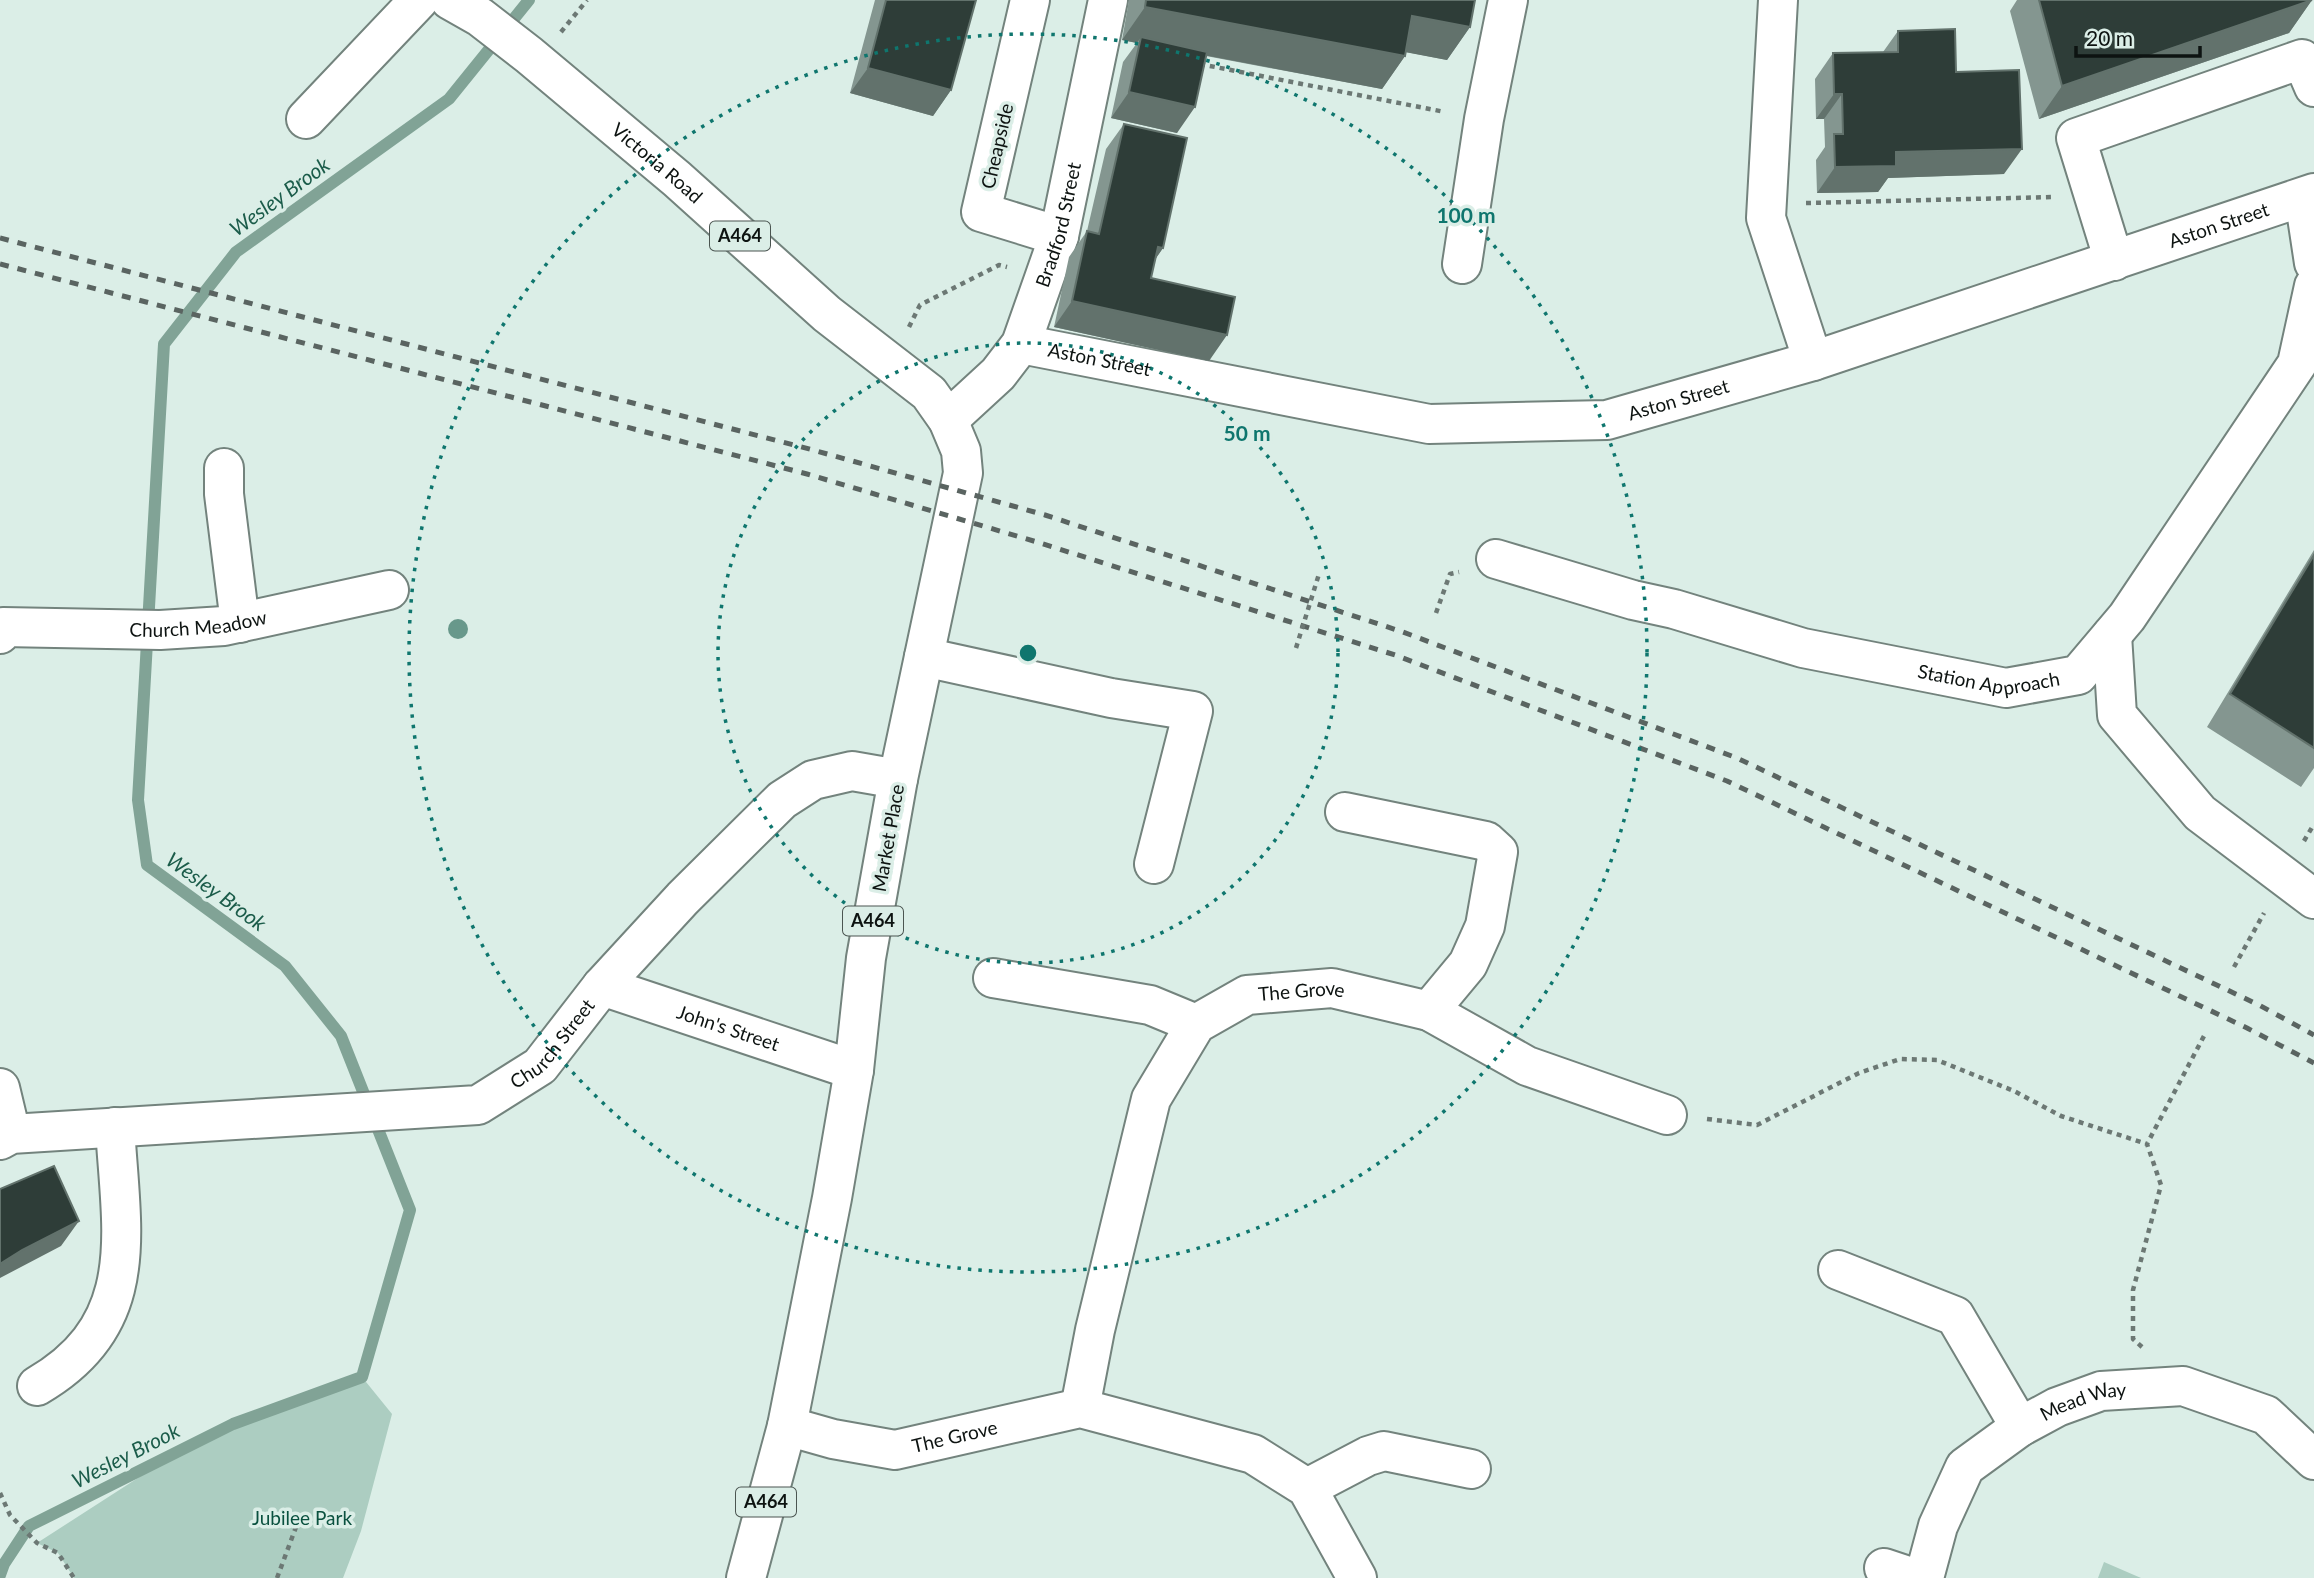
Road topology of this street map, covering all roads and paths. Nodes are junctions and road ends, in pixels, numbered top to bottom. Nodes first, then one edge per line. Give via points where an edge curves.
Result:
1 (419, 0) edge
2 (1030, 0) edge
3 (1108, 0) edge
4 (1508, 0) edge
5 (1778, 0) edge
6 (465, 9) edge
7 (1199, 64) edge
8 (2314, 87) edge
9 (306, 119) dead end
10 (1484, 120) junction
11 (2309, 195) edge
12 (2093, 197) junction
13 (1767, 204) junction
14 (1059, 236) junction
15 (2114, 261) junction
16 (2314, 263) edge
17 (1462, 264) dead end
18 (1045, 278) junction
19 (2314, 286) edge
20 (1021, 344) junction
21 (1813, 361) junction
22 (889, 364) junction
23 (948, 420) junction
24 (224, 468) dead end
25 (1496, 559) dead end
26 (1318, 574) dead end
27 (390, 590) dead end
28 (240, 623) junction
29 (1, 625) edge
30 (2112, 635) junction
31 (1296, 648) dead end
32 (924, 657) junction
33 (898, 779) junction
34 (1345, 812) dead end
35 (1154, 864) dead end
36 (2314, 899) edge
37 (993, 978) dead end
38 (602, 986) junction
39 (1429, 1011) junction
40 (1196, 1024) junction
41 (2204, 1035) dead end
42 (854, 1070) junction
43 (0, 1088) edge
44 (1667, 1115) joint
45 (115, 1127) junction
46 (5, 1137) edge
47 (2147, 1144) junction
48 (1839, 1270) dead end
49 (37, 1386) dead end
50 (2183, 1386) junction
51 (1080, 1408) junction
52 (787, 1426) junction
53 (2020, 1427) junction
54 (2314, 1460) edge
55 (1471, 1469) dead end
56 (1307, 1488) junction
57 (0, 1493) edge
58 (299, 1519) dead end
59 (74, 1578) edge
60 (277, 1578) edge
61 (746, 1578) edge
62 (1357, 1578) edge
63 (1924, 1578) edge

1 - 9 street
2 - 14 street, Cheapside via 981,212
3 - 14 street, Bradford Street
4 - 10 street
5 - 13 street
6 - 22 street, Victoria Road / A464 via 528,55 677,179
7 - 10 path
8 - 12 street via 2302,60 2076,138
10 - 17 street
11 - 15 street, Aston Street
11 - 16 street
12 - 13 path
12 - 15 street
13 - 21 street via 1766,218
14 - 18 street, Bradford Street
15 - 21 street, Aston Street
18 - 20 street, Bradford Street
18 - 22 path via 999,265 920,306
19 - 30 street, Station Approach via 2297,364
20 - 21 street, Aston Street via 1429,424 1607,420
20 - 23 street, Bradford Street via 998,374
22 - 23 street, Victoria Road / A464 via 929,393
23 - 32 street, Market Place / A464 via 961,450 963,472
24 - 28 street
25 - 30 street, Station Approach via 1803,648 2006,688 2078,675
26 - 31 path, bridge
27 - 28 street, Church Meadow
28 - 29 street, Church Meadow via 150,629
30 - 36 street via 2117,715 2200,813
32 - 33 street, Market Place / A464
32 - 35 street via 1193,711
33 - 38 street, Church Street via 852,771 813,780 782,800
33 - 42 street, Market Place / A464 via 866,958
34 - 39 street via 1486,841 1498,852 1485,926 1468,964
37 - 40 street via 1150,1005
38 - 42 street, John's Street
38 - 45 street, Church Street via 540,1066 478,1105
39 - 40 street, The Grove via 1332,988 1247,995
39 - 44 street, The Grove via 1527,1066
40 - 51 street, The Grove via 1151,1099
41 - 47 path
42 - 52 street, Market Place / A464
43 - 46 street
44 - 47 path via 1757,1125 1859,1073 1900,1059 1937,1060 2061,1116
45 - 46 street, Church Street
45 - 49 street via 118,1281 88,1346
47 - 50 path via 2161,1185 2133,1290 2133,1339
48 - 53 street via 1955,1315
50 - 53 street, Mead Way via 2101,1391
50 - 54 street, Mead Way via 2266,1415
51 - 52 street, The Grove via 895,1450
51 - 56 street, The Grove via 1253,1454
52 - 61 street, A464
53 - 63 street, Mead Way via 1965,1467 1938,1526
55 - 56 street via 1384,1451
56 - 62 street, The Grove
57 - 59 path via 10,1515 37,1543 58,1553
58 - 60 path

